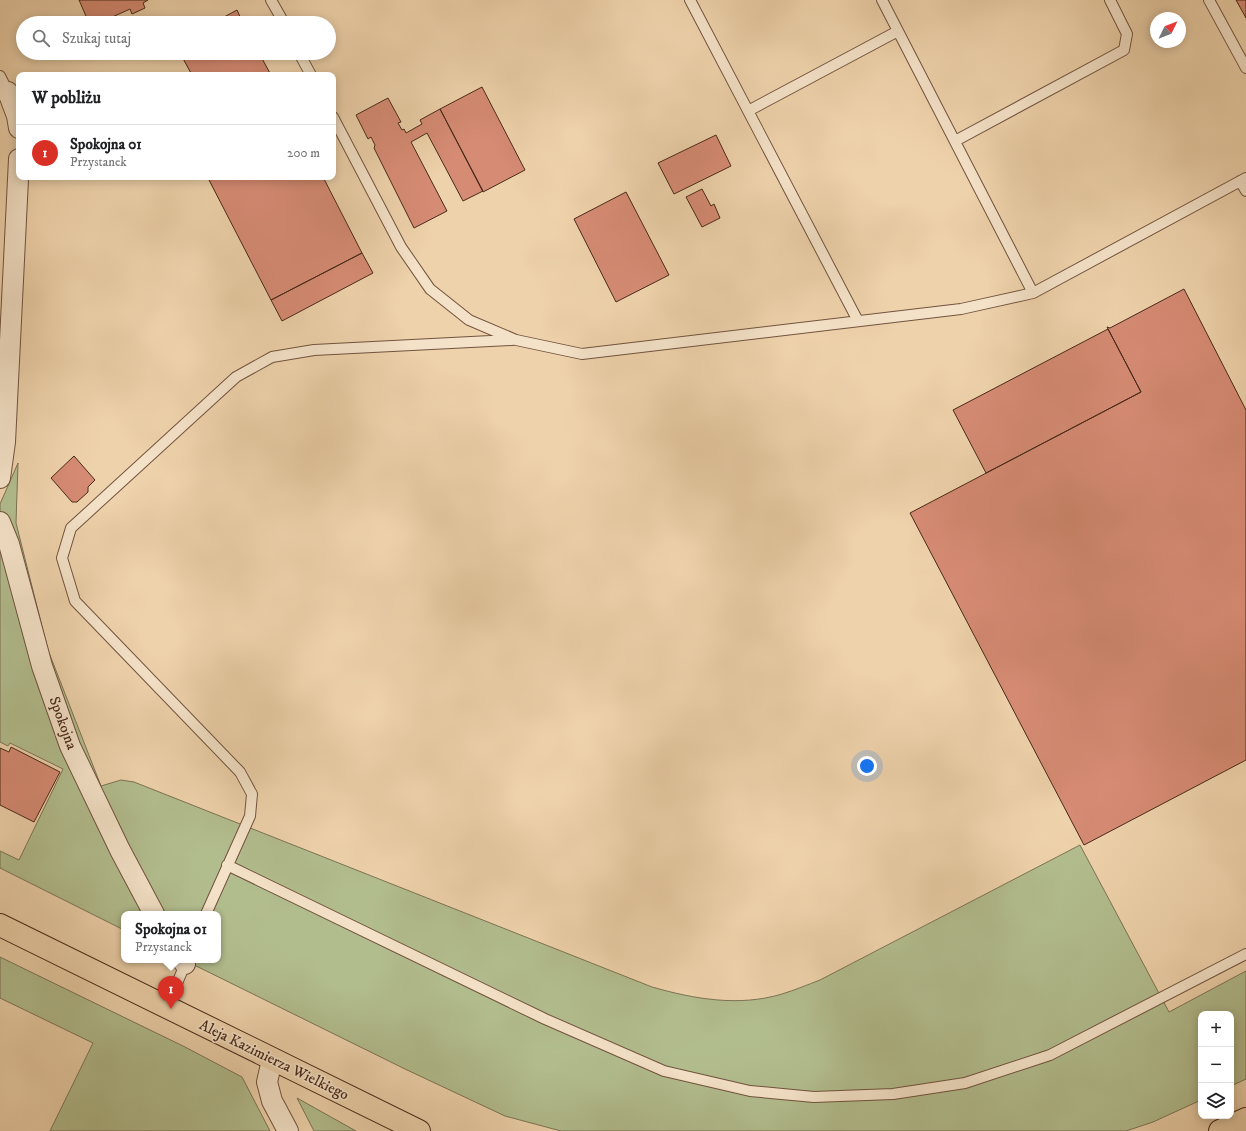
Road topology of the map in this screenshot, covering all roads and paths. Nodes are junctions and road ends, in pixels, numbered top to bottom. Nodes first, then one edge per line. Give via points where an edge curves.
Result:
1 (272, 0) edge
2 (690, 0) edge
3 (882, 0) edge
4 (1110, 0) edge
5 (1209, 0) edge
6 (280, 16) edge
7 (898, 31) junction
8 (303, 60) edge
9 (1246, 68) edge
10 (309, 72) edge
11 (4, 84) edge
12 (748, 111) junction
13 (16, 114) edge
14 (336, 123) edge
15 (955, 141) junction
16 (1243, 179) edge
17 (18, 180) edge
18 (1246, 191) edge
19 (1033, 293) junction
20 (858, 321) junction
21 (516, 340) junction
22 (0, 478) edge
23 (0, 522) edge
24 (227, 865) junction
25 (152, 911) edge
26 (207, 911) edge
27 (0, 925) edge
28 (1246, 954) edge
29 (184, 963) edge
30 (167, 1007) junction
31 (272, 1060) junction
32 (1246, 1119) edge
33 (288, 1131) edge
34 (419, 1131) edge
35 (1220, 1131) edge

1 - 6 lane
2 - 12 lane
3 - 7 lane
4 - 15 lane via 1127,34 1124,50
5 - 9 lane
7 - 12 lane
7 - 15 lane
8 - 10 lane
11 - 13 street
12 - 20 lane
14 - 21 lane via 401,248 430,289 469,320
15 - 19 lane
16 - 18 lane
16 - 19 lane
17 - 22 street via 5,442
19 - 20 lane via 961,308
20 - 21 lane via 582,354
21 - 24 lane via 314,350 272,357 236,377 71,528 62,558 75,601 240,772 252,794 250,816
23 - 25 street, Spokojna via 9,544 42,666 70,746
24 - 26 lane
24 - 28 lane via 545,1019 664,1071 750,1091 814,1098 893,1094 966,1083 1043,1057
27 - 30 main road, Aleja Kazimierza Wielkiego
29 - 30 lane
30 - 31 main road, Aleja Kazimierza Wielkiego
31 - 33 street via 267,1082 272,1101
31 - 34 main road, Aleja Kazimierza Wielkiego
32 - 35 main road

